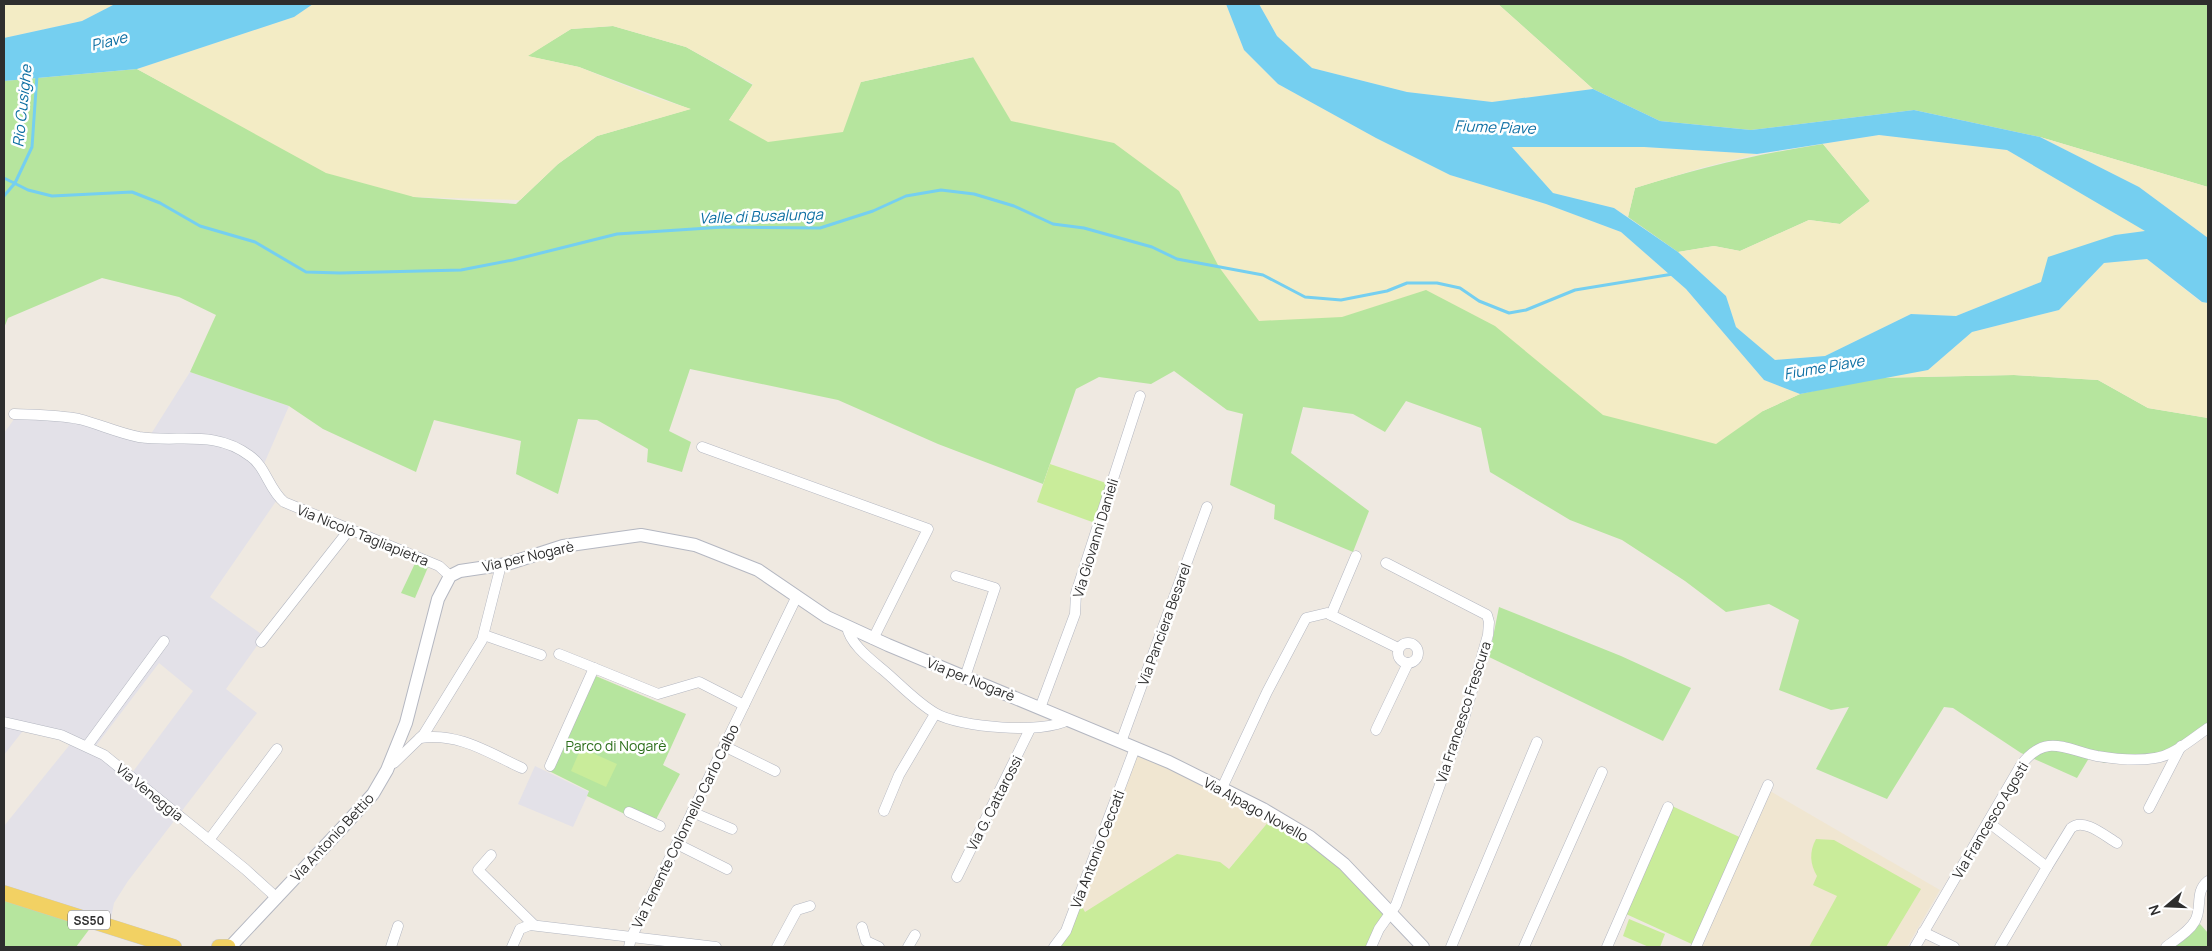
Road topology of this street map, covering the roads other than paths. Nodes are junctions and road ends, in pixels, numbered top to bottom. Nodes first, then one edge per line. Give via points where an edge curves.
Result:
1 (1140, 396) dead end
2 (14, 414) dead end
3 (702, 448) dead end
4 (1207, 507) dead end
5 (348, 530) junction
6 (1356, 556) dead end
7 (1386, 563) dead end
8 (501, 565) junction
9 (453, 574) junction
10 (956, 576) dead end
11 (797, 596) junction
12 (1331, 615) junction
13 (847, 626) junction
14 (484, 635) junction
15 (873, 639) junction
16 (164, 641) dead end
17 (261, 642) dead end
18 (1398, 648) junction
19 (559, 654) dead end
20 (542, 655) dead end
21 (1408, 663) junction
22 (594, 668) junction
23 (964, 676) junction
24 (744, 705) junction
25 (1040, 708) junction
26 (935, 714) junction
27 (1068, 720) junction
28 (4, 722) edge
29 (2208, 728) edge
30 (1030, 729) junction
31 (1376, 730) dead end
32 (420, 738) junction
33 (1121, 742) junction
34 (1538, 742) dead end
35 (2181, 745) junction
36 (87, 746) junction
37 (724, 746) junction
38 (277, 748) dead end
39 (1135, 748) junction
40 (1169, 762) joint
41 (390, 763) junction
42 (550, 766) dead end
43 (522, 768) dead end
44 (775, 771) dead end
45 (1602, 772) dead end
46 (1768, 785) dead end
47 (1222, 788) junction
48 (1668, 807) dead end
49 (2149, 808) dead end
50 (884, 811) dead end
51 (629, 812) dead end
52 (692, 812) junction
53 (1988, 822) junction
54 (660, 826) dead end
55 (732, 830) dead end
56 (209, 840) junction
57 (2117, 843) dead end
58 (677, 844) junction
59 (490, 855) dead end
60 (2047, 868) junction
61 (727, 869) dead end
62 (957, 877) dead end
63 (2208, 881) edge
64 (4, 893) edge
65 (276, 898) junction
66 (810, 906) dead end
67 (1391, 914) junction
68 (534, 925) junction
69 (398, 926) dead end
70 (862, 927) dead end
71 (1924, 932) junction
72 (915, 935) dead end
73 (630, 942) edge
74 (174, 947) edge
75 (219, 947) edge
76 (229, 947) edge
77 (391, 947) edge
78 (512, 947) edge
79 (716, 947) edge
80 (777, 947) edge
81 (879, 947) edge
82 (908, 947) edge
83 (1054, 947) edge
84 (1371, 947) edge
85 (1423, 947) edge
86 (1451, 947) edge
87 (1524, 947) edge
88 (1607, 947) edge
89 (1696, 947) edge
90 (1915, 947) edge
91 (1954, 947) edge
92 (2000, 947) edge
93 (2166, 947) edge

1 - 25 street, Via Giovanni Danieli via 1076,593 1075,614
2 - 5 street, Via Nicolò Tagliapietra via 78,419 139,437 213,440 253,458 276,494 289,505
3 - 15 street via 928,528
4 - 33 street, Via Panciera Besarel
5 - 9 street, Via Nicolò Tagliapietra
5 - 17 street
6 - 12 street
7 - 67 street, Via Francesco Frescura via 1487,615 1490,622 1463,722
8 - 9 street, Via per Nogarè
8 - 11 street, Via per Nogarè via 563,546 645,535 695,545 758,570
8 - 14 street
9 - 41 street, Via Antonio Bettio via 438,600 406,723
10 - 23 street via 995,588
11 - 13 street, Via per Nogarè via 827,617
11 - 24 street, Via Tenente Colonnello Carlo Calbo
12 - 18 street
12 - 47 street via 1306,618
13 - 15 street, Via per Nogarè
13 - 26 street via 848,633 869,658
14 - 20 street
14 - 32 street
15 - 23 street, Via per Nogarè
16 - 36 street
18 - 21 street via 1399,658
18 - 21 street via 1407,642 1417,647 1417,658
19 - 22 street
21 - 31 street
22 - 24 street via 658,694 699,682
22 - 42 street
23 - 25 street, Via per Nogarè
24 - 37 street, Via Tenente Colonnello Carlo Calbo
25 - 27 street, Via per Nogarè
26 - 30 street via 960,722
26 - 50 street via 899,775
27 - 30 street via 1059,725
27 - 33 street, Via per Nogarè
28 - 36 street, Via Veneggia via 61,735
29 - 35 street, Via Francesco Agosti
30 - 62 street, Via G. Cattarossi
32 - 41 street via 400,759
32 - 43 street via 454,738
33 - 39 street, Via per Nogarè
34 - 86 street
35 - 49 street
35 - 53 street, Via Francesco Agosti via 2156,758 2096,756 2062,746 2042,748 2022,765
36 - 56 street, Via Veneggia via 121,767
37 - 44 street
37 - 52 street, Via Tenente Colonnello Carlo Calbo
38 - 56 street
39 - 40 street, Via per Nogarè
39 - 83 street, Via Antonio Ceccati via 1066,931
40 - 47 street, Via Alpago Novello
41 - 65 street, Via Antonio Bettio via 373,794
45 - 87 street
46 - 89 street
47 - 67 street, Via Alpago Novello via 1285,821 1328,851
48 - 88 street
51 - 54 street, Via Tenente Colonnello Carlo Calbo
52 - 55 street
52 - 58 street, Via Tenente Colonnello Carlo Calbo
53 - 60 street
53 - 71 street, Via Francesco Agosti
56 - 65 street, Via Veneggia
57 - 60 street via 2083,823 2076,824
58 - 61 street
58 - 73 street, Via Tenente Colonnello Carlo Calbo
59 - 68 street via 478,870
60 - 92 street
63 - 93 street via 2198,894 2196,920 2188,931
64 - 74 main road, SS50
65 - 76 street, Via Antonio Bettio
66 - 80 street via 797,910
67 - 84 street, Via Francesco Frescura
67 - 85 street, Via Alpago Novello
68 - 73 street
68 - 78 street via 520,929
69 - 77 street
70 - 81 street via 866,941
71 - 90 street, Via Francesco Agosti
71 - 91 street
72 - 82 street
73 - 79 street
75 - 76 main road

